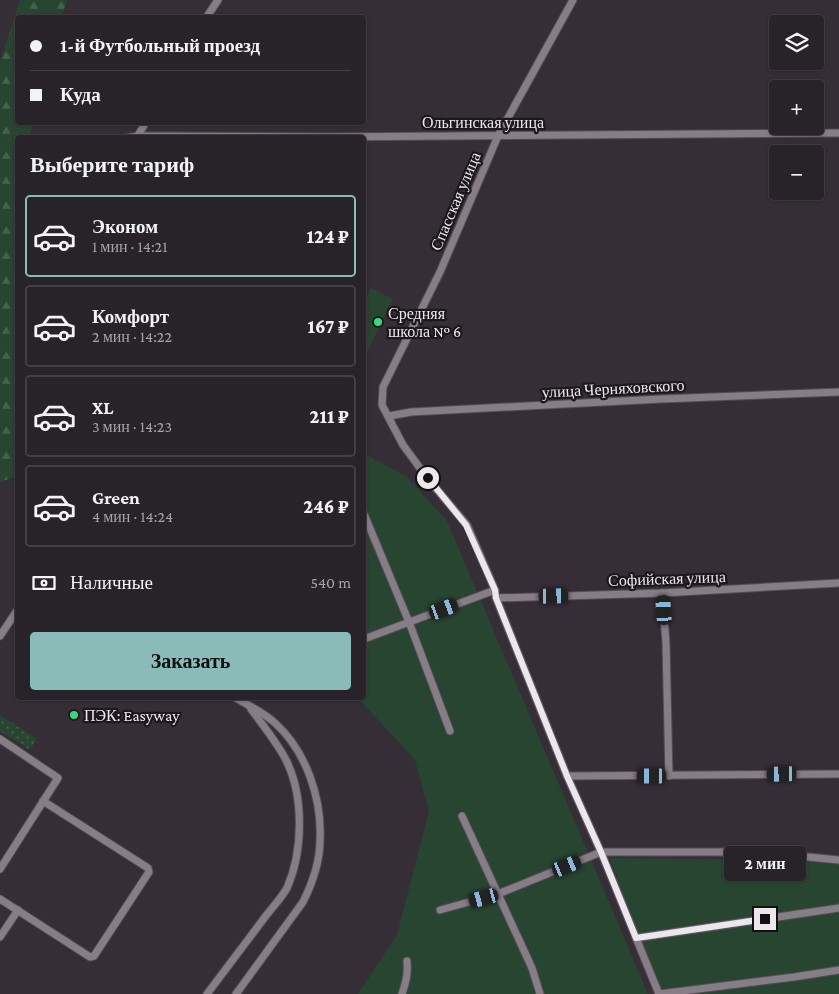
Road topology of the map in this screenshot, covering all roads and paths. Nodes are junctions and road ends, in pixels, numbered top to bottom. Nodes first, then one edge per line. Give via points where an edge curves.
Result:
1 (218, 0) edge
2 (573, 0) edge
3 (208, 15) edge
4 (839, 133) edge
5 (498, 136) junction
6 (366, 137) edge
7 (839, 392) edge
8 (389, 416) junction
9 (366, 519) edge
10 (839, 583) edge
11 (662, 593) junction
12 (495, 594) junction
13 (15, 614) edge
14 (410, 622) junction
15 (0, 636) edge
16 (366, 637) edge
17 (239, 700) edge
18 (248, 705) junction
19 (450, 731) dead end
20 (0, 740) edge
21 (839, 774) edge
22 (567, 776) junction
23 (669, 776) junction
24 (43, 801) junction
25 (462, 816) dead end
26 (601, 852) junction
27 (839, 860) edge
28 (0, 869) edge
29 (498, 894) junction
30 (0, 899) edge
31 (839, 908) edge
32 (18, 910) junction
33 (440, 910) dead end
34 (0, 937) edge
35 (636, 938) junction
36 (408, 962) dead end
37 (839, 970) edge
38 (207, 994) edge
39 (236, 994) edge
40 (402, 994) edge
41 (540, 994) edge
42 (659, 994) edge

1 - 3 street
2 - 5 street, Спасская улица
4 - 5 street, Ольгинская улица
5 - 6 street, Ольгинская улица
5 - 8 street, Спасская улица via 440,272 383,386 382,405
7 - 8 street, улица Черняховского via 411,412
8 - 12 street, Спасская улица via 403,445 466,525
9 - 14 street
10 - 11 street, Софийская улица
11 - 12 street, Софийская улица
11 - 23 street
12 - 14 street, Софийская улица
12 - 22 street, Спасская улица
13 - 15 street
14 - 16 street, Софийская улица
14 - 19 street
17 - 18 street
18 - 38 street via 287,761 295,782 300,826 296,862 286,889
18 - 39 street via 274,722 294,744 305,764 319,814 320,840 316,865 303,902
20 - 24 street via 58,778
21 - 23 street
22 - 23 street
22 - 26 street, Спасская улица
24 - 28 street
24 - 32 street via 149,870 92,957
25 - 29 street
26 - 27 street via 758,852
26 - 29 street
26 - 35 street, Спасская улица
29 - 33 street
29 - 41 street via 532,968
30 - 32 street
31 - 35 street
32 - 34 street
35 - 42 street, Спасская улица
36 - 40 street
37 - 42 street

